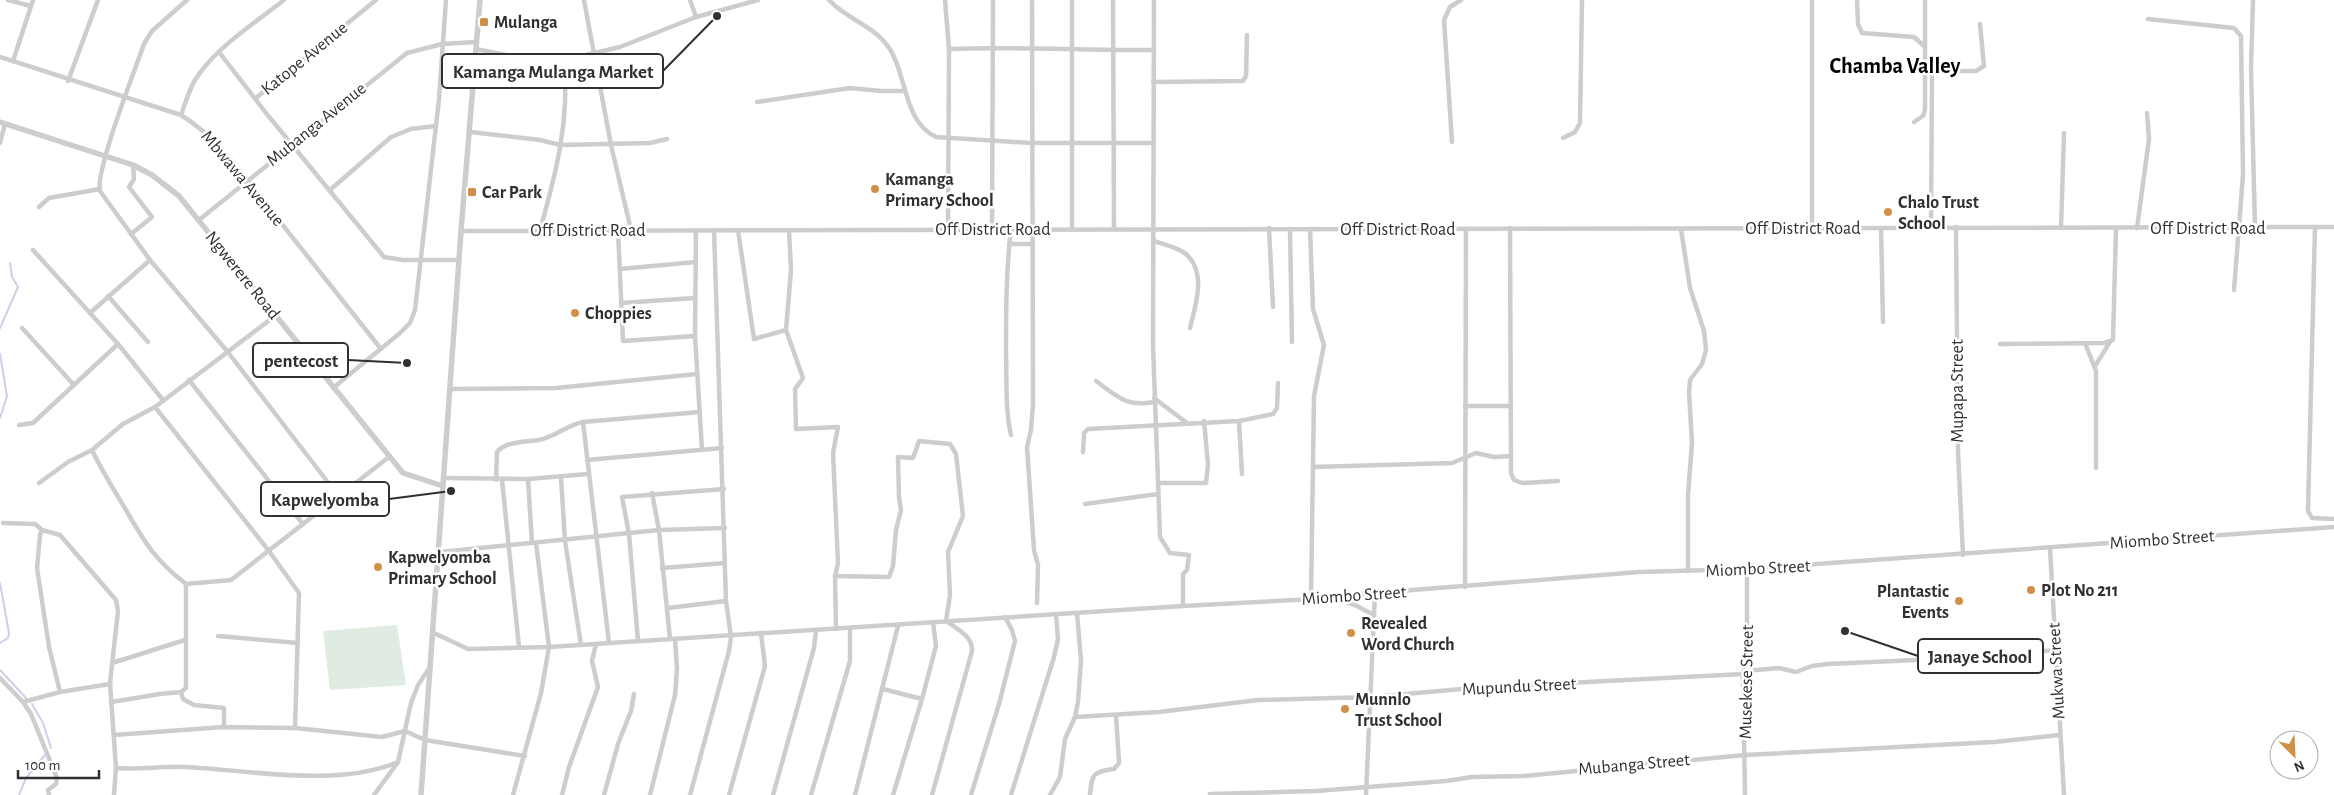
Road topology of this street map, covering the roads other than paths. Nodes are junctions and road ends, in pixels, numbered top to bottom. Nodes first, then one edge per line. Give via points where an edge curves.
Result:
1 (8, 0) edge
2 (33, 0) edge
3 (98, 0) edge
4 (187, 0) edge
5 (284, 0) edge
6 (376, 0) edge
7 (446, 0) edge
8 (480, 0) edge
9 (584, 0) edge
10 (690, 0) edge
11 (758, 0) edge
12 (829, 0) edge
13 (945, 0) edge
14 (993, 0) edge
15 (1032, 0) edge
16 (1072, 0) edge
17 (1113, 0) edge
18 (1154, 0) edge
19 (1461, 0) edge
20 (1582, 0) edge
21 (1812, 0) edge
22 (1857, 0) edge
23 (1924, 0) edge
24 (2253, 0) edge
25 (31, 6) junction
26 (696, 17) junction
27 (2148, 19) dead end
28 (1980, 24) dead end
29 (1247, 35) dead end
30 (442, 44) junction
31 (476, 46) junction
32 (1924, 46) junction
33 (993, 47) junction
34 (1032, 47) junction
35 (949, 49) junction
36 (1073, 49) junction
37 (1154, 50) junction
38 (1114, 51) junction
39 (219, 52) junction
40 (594, 53) junction
41 (0, 57) edge
42 (564, 60) junction
43 (13, 61) junction
44 (68, 81) junction
45 (1153, 82) junction
46 (904, 91) junction
47 (124, 98) junction
48 (256, 98) junction
49 (757, 102) dead end
50 (2147, 113) dead end
51 (181, 115) junction
52 (1914, 122) dead end
53 (3, 123) edge
54 (435, 126) junction
55 (470, 132) junction
56 (2064, 133) dead end
57 (1563, 138) dead end
58 (667, 139) dead end
59 (950, 139) junction
60 (993, 141) junction
61 (1031, 142) junction
62 (1114, 142) junction
63 (1452, 142) dead end
64 (0, 143) edge
65 (1073, 143) junction
66 (1153, 143) junction
67 (292, 144) junction
68 (612, 144) junction
69 (562, 145) junction
70 (106, 156) junction
71 (134, 165) junction
72 (247, 180) junction
73 (100, 189) junction
74 (330, 190) junction
75 (39, 207) dead end
76 (198, 220) junction
77 (1956, 227) junction
78 (2315, 227) junction
79 (2334, 227) edge
80 (1072, 228) junction
81 (1154, 228) junction
82 (1269, 228) junction
83 (1510, 228) junction
84 (1812, 228) junction
85 (1880, 228) junction
86 (1931, 228) junction
87 (2061, 228) junction
88 (2116, 228) junction
89 (2138, 228) junction
90 (2240, 228) junction
91 (2255, 228) junction
92 (948, 229) junction
93 (992, 229) junction
94 (1011, 229) junction
95 (1033, 229) junction
96 (1114, 229) junction
97 (1290, 229) junction
98 (1310, 229) junction
99 (1466, 229) junction
100 (1681, 229) junction
101 (540, 230) junction
102 (618, 230) junction
103 (631, 230) junction
104 (696, 230) junction
105 (714, 230) junction
106 (738, 230) junction
107 (789, 230) junction
108 (461, 231) junction
109 (131, 234) junction
110 (1154, 241) junction
111 (1009, 244) junction
112 (1032, 244) junction
113 (33, 250) dead end
114 (150, 260) junction
115 (422, 260) junction
116 (459, 260) junction
117 (696, 262) junction
118 (620, 269) junction
119 (2234, 290) dead end
120 (108, 296) junction
121 (695, 298) junction
122 (621, 303) junction
123 (1273, 308) dead end
124 (90, 313) junction
125 (275, 316) junction
126 (1883, 322) dead end
127 (22, 328) dead end
128 (1190, 328) dead end
129 (786, 330) junction
130 (695, 336) junction
131 (148, 342) dead end
132 (1292, 342) dead end
133 (2110, 342) junction
134 (2085, 343) junction
135 (118, 344) junction
136 (2000, 344) dead end
137 (381, 349) junction
138 (227, 351) junction
139 (2095, 366) junction
140 (697, 374) junction
141 (189, 380) junction
142 (1096, 381) dead end
143 (1278, 383) dead end
144 (74, 385) junction
145 (333, 388) junction
146 (450, 389) junction
147 (163, 400) junction
148 (1154, 400) junction
149 (1465, 406) junction
150 (1510, 406) junction
151 (155, 407) junction
152 (700, 412) junction
153 (1239, 420) junction
154 (583, 422) junction
155 (1204, 422) junction
156 (1187, 423) junction
157 (19, 425) dead end
158 (1156, 427) junction
159 (1011, 435) dead end
160 (722, 448) junction
161 (92, 450) junction
162 (702, 450) junction
163 (1083, 452) dead end
164 (389, 456) junction
165 (1511, 456) junction
166 (1465, 458) junction
167 (587, 460) junction
168 (1313, 467) junction
169 (2096, 468) dead end
170 (588, 474) junction
171 (1242, 474) dead end
172 (561, 477) junction
173 (444, 478) junction
174 (528, 479) junction
175 (496, 480) junction
176 (502, 480) junction
177 (1558, 481) dead end
178 (39, 483) dead end
179 (1158, 483) junction
180 (330, 485) junction
181 (443, 486) junction
182 (724, 489) junction
183 (345, 491) junction
184 (652, 493) junction
185 (1158, 494) junction
186 (335, 499) junction
187 (1085, 504) dead end
188 (2334, 519) edge
189 (2, 523) dead end
190 (303, 524) junction
191 (2334, 527) edge
192 (725, 528) junction
193 (42, 530) junction
194 (660, 530) junction
195 (629, 534) junction
196 (597, 537) junction
197 (565, 541) junction
198 (534, 543) junction
199 (507, 546) junction
200 (2050, 548) junction
201 (269, 551) junction
202 (440, 552) junction
203 (1963, 555) junction
204 (725, 563) junction
205 (662, 568) junction
206 (1747, 569) junction
207 (1688, 571) junction
208 (835, 576) junction
209 (186, 584) junction
210 (1465, 587) junction
211 (1375, 593) junction
212 (1311, 598) junction
213 (1333, 598) junction
214 (726, 602) junction
215 (1037, 603) dead end
216 (1183, 606) junction
217 (668, 608) junction
218 (1077, 613) junction
219 (1056, 614) junction
220 (1374, 615) junction
221 (1005, 617) junction
222 (946, 621) junction
223 (933, 622) junction
224 (898, 626) junction
225 (850, 628) junction
226 (836, 629) junction
227 (816, 630) junction
228 (434, 633) junction
229 (761, 633) junction
230 (218, 636) dead end
231 (731, 637) junction
232 (672, 639) junction
233 (185, 640) junction
234 (638, 641) junction
235 (298, 643) junction
236 (609, 643) junction
237 (596, 644) junction
238 (581, 645) junction
239 (519, 647) junction
240 (549, 647) junction
241 (2055, 650) junction
242 (112, 663) junction
243 (431, 666) junction
244 (1744, 673) junction
245 (0, 678) edge
246 (110, 684) junction
247 (884, 689) junction
248 (60, 692) junction
249 (182, 692) junction
250 (634, 694) dead end
251 (1372, 697) junction
252 (922, 699) junction
253 (23, 702) junction
254 (111, 702) junction
255 (1116, 715) junction
256 (1075, 717) junction
257 (224, 727) junction
258 (295, 728) junction
259 (405, 731) junction
260 (114, 735) junction
261 (2059, 735) junction
262 (425, 740) junction
263 (1745, 755) junction
264 (525, 756) junction
265 (398, 762) junction
266 (116, 768) junction
267 (1367, 787) junction
268 (422, 794) edge
269 (1210, 794) edge
270 (49, 795) edge
271 (114, 795) edge
272 (374, 795) edge
273 (513, 795) edge
274 (562, 795) edge
275 (604, 795) edge
276 (650, 795) edge
277 (690, 795) edge
278 (730, 795) edge
279 (773, 795) edge
280 (811, 795) edge
281 (855, 795) edge
282 (893, 795) edge
283 (932, 795) edge
284 (971, 795) edge
285 (1011, 795) edge
286 (1050, 795) edge
287 (1090, 795) edge
288 (1366, 795) edge
289 (1745, 795) edge
290 (2064, 795) edge

1 - 25 street
2 - 25 street
3 - 44 street
4 - 47 street via 152,31
5 - 39 street
6 - 48 street, Katope Avenue
7 - 30 street
8 - 31 street
9 - 40 street
10 - 26 street
11 - 26 street, Mubanga Avenue
12 - 46 street via 880,37 897,61
13 - 35 street
14 - 33 street
15 - 34 street
16 - 36 street
17 - 38 street
18 - 37 street
19 - 63 street via 1450,7 1444,20
20 - 57 street via 1580,123 1575,132
21 - 84 street
22 - 32 street via 1858,24 1862,33 1914,37
23 - 32 street
24 - 91 street via 2250,70
25 - 43 street
26 - 40 street, Mubanga Avenue via 636,42
27 - 90 street via 2234,28 2240,34 2243,132
28 - 86 street via 1984,66 1976,72 1932,71
29 - 45 street via 1246,76 1243,81
30 - 31 street, Mubanga Avenue
30 - 54 street
30 - 67 street, Mubanga Avenue via 416,49 397,59
31 - 42 street, Mubanga Avenue via 521,58
31 - 55 street
32 - 52 street via 1925,110 1923,116
33 - 34 street
33 - 35 street
33 - 60 street
34 - 36 street
34 - 61 street
35 - 59 street
36 - 38 street
36 - 65 street
37 - 38 street
37 - 45 street
38 - 62 street
39 - 48 street
39 - 51 street via 194,81
40 - 42 street, Mubanga Avenue
40 - 68 street
41 - 43 street, Mbwawa Avenue
42 - 69 street via 566,109
43 - 44 street, Mbwawa Avenue
44 - 47 street, Mbwawa Avenue
45 - 66 street
46 - 49 street via 850,88
46 - 59 street via 922,127 936,137
47 - 51 street, Mbwawa Avenue
47 - 70 street
48 - 67 street
50 - 89 street via 2148,139
51 - 72 street, Mbwawa Avenue via 210,135
53 - 64 street
53 - 70 street, Ngwerere Road
54 - 74 street via 411,129 391,137
54 - 115 street
55 - 69 street
55 - 108 street
56 - 87 street
58 - 68 street
59 - 60 street
59 - 92 street
60 - 61 street
60 - 93 street
61 - 65 street
61 - 95 street
62 - 65 street
62 - 66 street
62 - 96 street
65 - 80 street
66 - 81 street
67 - 72 street, Mubanga Avenue
67 - 74 street
68 - 69 street
68 - 103 street
69 - 101 street
70 - 71 street, Ngwerere Road
70 - 73 street
71 - 76 street, Ngwerere Road via 168,185
71 - 109 street via 134,179 129,187 152,217
72 - 76 street, Mubanga Avenue
72 - 137 street, Mbwawa Avenue
73 - 75 street via 49,198
73 - 109 street
74 - 115 street via 384,257
76 - 125 street, Ngwerere Road
77 - 86 street, Off District Road
77 - 87 street, Off District Road
77 - 203 street, Mupapa Street via 1958,452
78 - 79 street, Off District Road
78 - 91 street, Off District Road
78 - 188 street via 2308,511 2312,518
80 - 95 street, Off District Road
80 - 96 street, Off District Road
81 - 82 street, Off District Road
81 - 96 street, Off District Road
81 - 110 street
82 - 97 street, Off District Road
82 - 123 street
83 - 99 street, Off District Road
83 - 100 street, Off District Road
83 - 150 street
84 - 85 street, Off District Road
84 - 100 street, Off District Road
85 - 86 street, Off District Road
85 - 126 street
87 - 88 street, Off District Road
88 - 89 street, Off District Road
88 - 133 street via 2114,337
89 - 90 street, Off District Road
90 - 91 street, Off District Road
90 - 119 street
92 - 93 street, Off District Road
92 - 107 street, Off District Road
93 - 94 street, Off District Road
94 - 95 street, Off District Road
94 - 111 street
95 - 112 street
97 - 98 street, Off District Road
97 - 132 street
98 - 99 street, Off District Road
98 - 168 street via 1313,309 1324,344 1314,396
99 - 149 street
100 - 207 street via 1690,288 1704,331 1706,350 1702,364 1690,380 1689,392 1692,442
101 - 102 street, Off District Road
101 - 108 street, Off District Road
102 - 103 street, Off District Road
102 - 118 street
103 - 104 street, Off District Road
104 - 105 street, Off District Road
104 - 117 street
105 - 106 street, Off District Road
105 - 160 street
106 - 107 street, Off District Road
106 - 129 street via 754,339
107 - 129 street via 791,270
108 - 116 street
109 - 114 street
110 - 128 street via 1181,251 1195,268 1199,285
110 - 148 street
111 - 112 street
111 - 159 street via 1007,414
112 - 215 street via 1033,404 1032,430 1027,447 1034,550 1038,565
113 - 124 street
114 - 120 street
114 - 138 street
115 - 116 street
115 - 137 street via 410,323
116 - 146 street
117 - 118 street
117 - 121 street
118 - 122 street
120 - 124 street
120 - 131 street
121 - 122 street
121 - 130 street
122 - 130 street via 623,341
124 - 135 street
125 - 138 street
125 - 145 street, Ngwerere Road
127 - 144 street
129 - 208 street via 803,378 795,389 796,429 838,427 834,453 838,563
130 - 140 street
133 - 134 street
133 - 139 street
134 - 136 street
134 - 139 street
135 - 144 street
135 - 147 street
137 - 145 street
138 - 141 street
138 - 180 street
139 - 169 street
140 - 146 street via 556,388
140 - 152 street
141 - 147 street
141 - 190 street
142 - 148 street via 1124,402 1134,404
143 - 153 street via 1276,412
144 - 157 street via 34,423
145 - 164 street, Ngwerere Road
146 - 173 street
147 - 151 street
148 - 156 street
148 - 158 street
149 - 150 street
149 - 166 street
150 - 165 street
151 - 161 street via 122,424
151 - 201 street
152 - 154 street
152 - 162 street
153 - 155 street
153 - 171 street
154 - 167 street
154 - 175 street via 546,438 500,448
155 - 156 street
155 - 179 street via 1208,456 1206,484
156 - 158 street
158 - 163 street via 1088,429 1084,432
158 - 179 street
160 - 162 street
160 - 182 street
161 - 178 street
161 - 209 street via 144,542
162 - 167 street
164 - 181 street, Ngwerere Road via 404,473
164 - 183 street
165 - 166 street via 1494,457 1476,452
165 - 177 street via 1511,473 1516,481 1536,484
166 - 168 street via 1452,463
166 - 210 street
167 - 170 street
168 - 212 street
170 - 172 street
170 - 196 street
172 - 174 street
172 - 197 street
173 - 175 street
173 - 181 street
174 - 176 street
174 - 198 street
175 - 176 street
176 - 199 street
179 - 185 street
180 - 183 street
180 - 186 street
181 - 202 street
182 - 184 street
182 - 192 street
183 - 186 street
184 - 194 street
184 - 195 street via 622,497
185 - 187 street
185 - 216 street via 1160,541 1170,553 1188,556 1187,570 1183,574
186 - 190 street
189 - 193 street via 35,524
190 - 201 street
191 - 200 street, Miombo Street
192 - 194 street
192 - 204 street
193 - 242 street via 60,535 116,600 118,611
193 - 248 street via 37,568 48,647
194 - 195 street
194 - 205 street
195 - 196 street
195 - 234 street
196 - 197 street
196 - 236 street
197 - 198 street
197 - 238 street
198 - 199 street
198 - 240 street
199 - 202 street
199 - 239 street
200 - 203 street, Miombo Street
200 - 241 street, Mukwa Street
201 - 209 street via 231,580
201 - 235 street via 299,593
202 - 228 street
203 - 206 street, Miombo Street
204 - 205 street
204 - 214 street
205 - 217 street
206 - 207 street, Miombo Street
206 - 244 street, Musekese Street via 1747,658
207 - 210 street, Miombo Street
208 - 222 street via 889,577 901,510 898,458 913,458 919,441 950,444 956,454 963,516 948,552 950,595
208 - 226 street
209 - 233 street
210 - 211 street, Miombo Street
211 - 213 street, Miombo Street
211 - 220 street
212 - 213 street, Miombo Street
212 - 216 street, Miombo Street
213 - 220 street
214 - 217 street
214 - 231 street
216 - 218 street, Miombo Street
217 - 232 street
218 - 219 street, Miombo Street
218 - 256 street via 1081,661
219 - 221 street, Miombo Street
219 - 285 street via 1058,639 1054,657
220 - 251 street via 1370,669
221 - 222 street, Miombo Street
221 - 284 street via 1015,641
222 - 223 street, Miombo Street
222 - 283 street via 968,637 972,651
223 - 224 street, Miombo Street
223 - 252 street via 936,646
224 - 225 street, Miombo Street
224 - 247 street
225 - 226 street, Miombo Street
225 - 280 street via 850,661
226 - 227 street, Miombo Street
227 - 229 street, Miombo Street
227 - 279 street via 814,648
228 - 239 street, Miombo Street via 468,649
228 - 243 street
229 - 231 street, Miombo Street
229 - 278 street via 765,666
230 - 235 street
231 - 232 street, Miombo Street
231 - 277 street
232 - 234 street, Miombo Street
232 - 276 street via 677,670 675,695
233 - 242 street
233 - 249 street via 187,677 186,688
234 - 236 street, Miombo Street
235 - 258 street
236 - 237 street, Miombo Street
237 - 238 street, Miombo Street
237 - 274 street via 592,661 598,687
238 - 240 street, Miombo Street
239 - 240 street, Miombo Street
240 - 264 street
241 - 244 street, Mupundu Street via 1984,657 1827,664 1796,672 1779,668
241 - 261 street, Mukwa Street
242 - 246 street
243 - 259 street via 418,685
243 - 262 street
244 - 251 street, Mupundu Street
244 - 263 street, Musekese Street
245 - 253 street
246 - 248 street
246 - 254 street
247 - 252 street
247 - 281 street
248 - 253 street
249 - 254 street
249 - 257 street via 183,699 189,703 224,708
250 - 275 street
251 - 255 street, Mupundu Street via 1258,700
251 - 267 street
252 - 282 street
253 - 270 street via 39,729 57,778 56,784 48,790
254 - 260 street
255 - 256 street, Mupundu Street
255 - 287 street via 1119,763 1114,769 1098,771 1094,775
256 - 286 street via 1065,739 1060,777
257 - 258 street
257 - 260 street
258 - 259 street via 382,737
259 - 262 street
259 - 265 street
260 - 266 street
261 - 263 street, Mubanga Street via 1994,742
261 - 290 street, Mukwa Street
262 - 264 street
262 - 268 street
263 - 267 street, Mubanga Street
263 - 289 street, Musekese Street
264 - 273 street
265 - 266 street via 367,772 338,775 180,767
265 - 272 street
266 - 271 street
267 - 269 street, Mubanga Street
267 - 288 street

